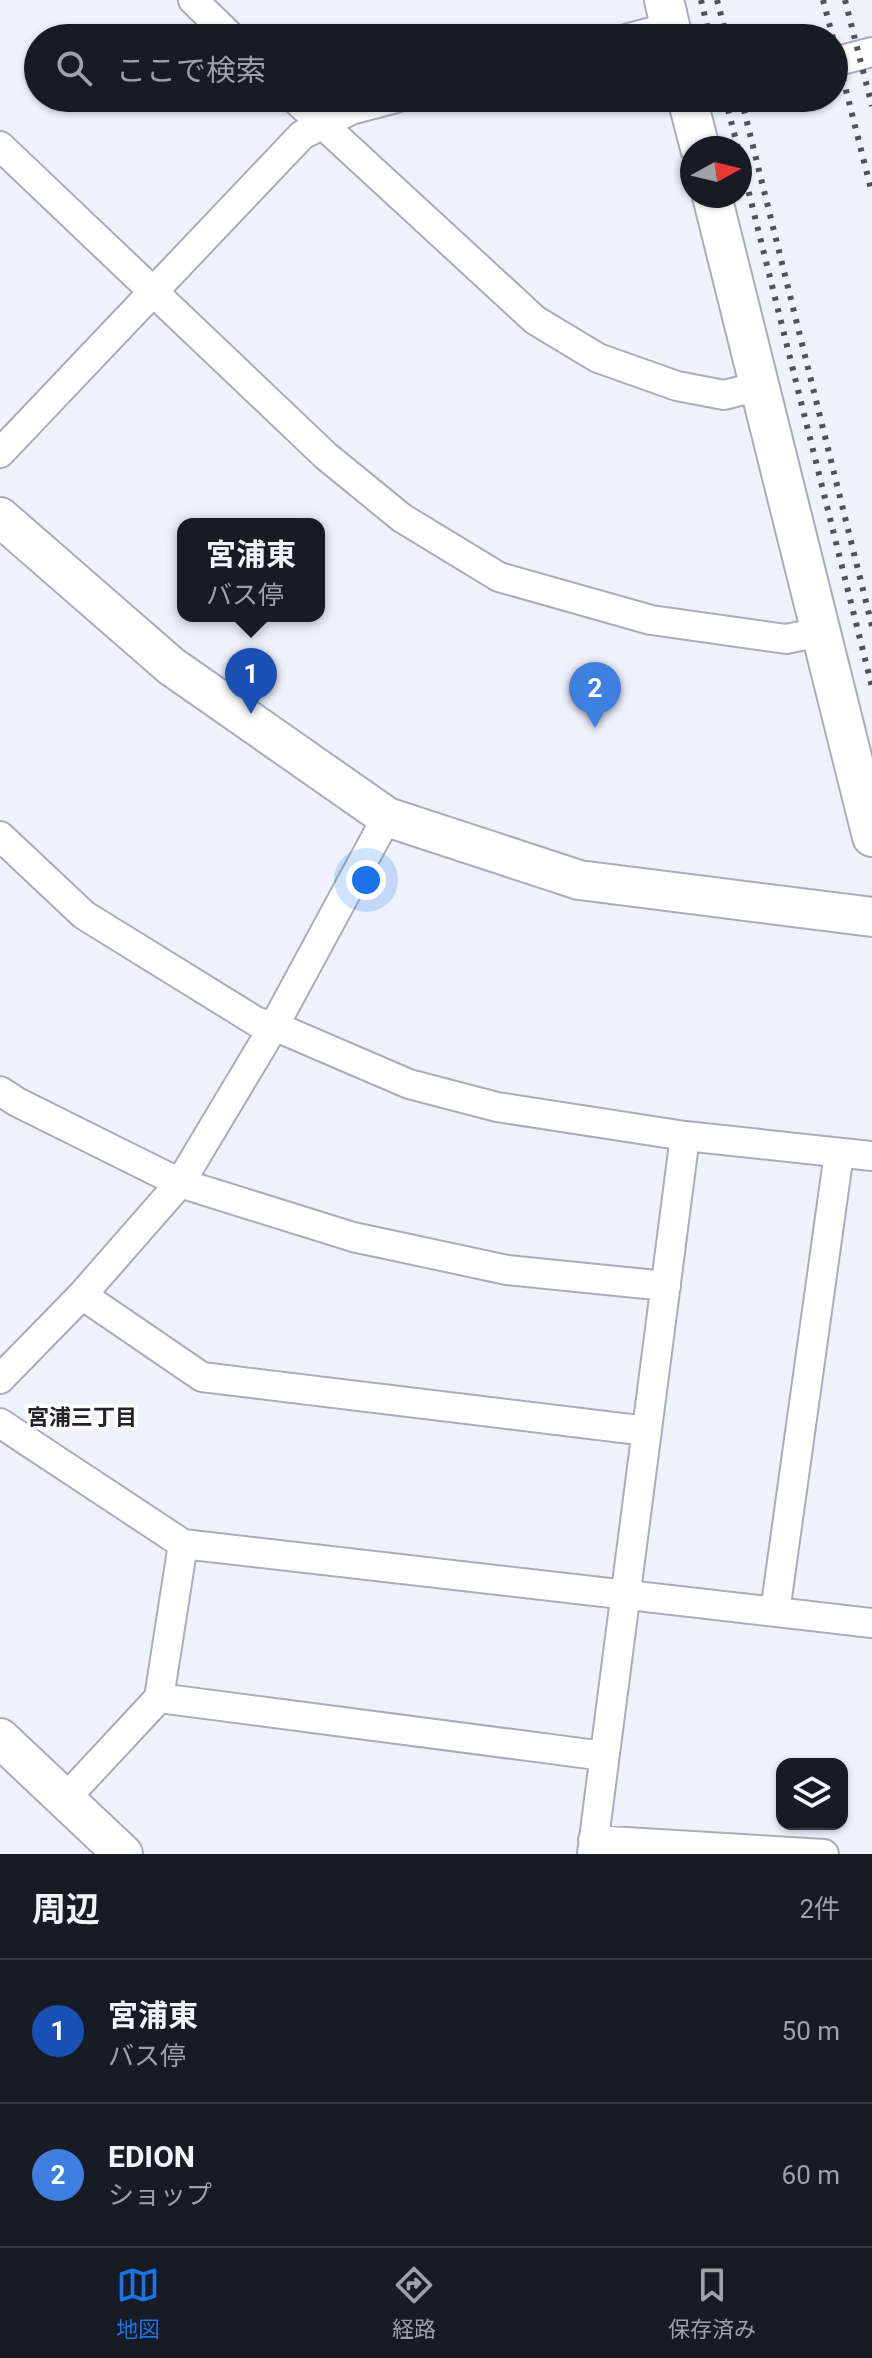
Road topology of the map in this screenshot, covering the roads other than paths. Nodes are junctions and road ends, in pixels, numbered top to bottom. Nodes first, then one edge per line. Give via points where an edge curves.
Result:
1 (193, 0) edge
2 (218, 24) edge
3 (872, 52) edge
4 (848, 58) edge
5 (309, 112) edge
6 (347, 112) edge
7 (691, 112) edge
8 (321, 124) junction
9 (697, 136) edge
10 (0, 146) edge
11 (715, 208) edge
12 (153, 290) junction
13 (760, 386) junction
14 (0, 453) edge
15 (0, 517) edge
16 (821, 632) junction
17 (387, 817) junction
18 (0, 836) edge
19 (872, 837) edge
20 (872, 917) edge
21 (274, 1026) junction
22 (0, 1091) edge
23 (685, 1136) junction
24 (839, 1153) junction
25 (872, 1156) edge
26 (180, 1183) junction
27 (666, 1286) junction
28 (82, 1295) junction
29 (0, 1379) edge
30 (0, 1423) edge
31 (647, 1431) junction
32 (183, 1544) junction
33 (625, 1594) junction
34 (775, 1612) junction
35 (872, 1623) edge
36 (159, 1698) junction
37 (0, 1738) edge
38 (604, 1756) junction
39 (65, 1799) junction
40 (592, 1847) edge
41 (123, 1854) edge
42 (824, 1854) edge

1 - 2 street
3 - 4 street
5 - 8 street
6 - 8 street
7 - 9 street
8 - 12 street via 302,135
8 - 13 street via 535,320 598,358 677,386 724,395
10 - 12 street
11 - 13 street
12 - 14 street
12 - 16 street via 326,456 402,518 499,577 651,620 786,639
13 - 16 street
15 - 17 street via 171,666
16 - 19 street
17 - 20 street via 579,880
17 - 21 street
18 - 21 street via 84,915 257,1022
21 - 23 street via 409,1084 497,1107
21 - 26 street
22 - 26 street
23 - 24 street
23 - 27 street
24 - 25 street
24 - 34 street
26 - 27 street via 353,1237 491,1267
26 - 28 street
27 - 31 street
28 - 29 street
28 - 31 street via 202,1377
30 - 32 street
31 - 33 street
32 - 33 street
32 - 36 street
33 - 34 street
33 - 38 street
34 - 35 street
36 - 38 street
36 - 39 street
37 - 39 street
38 - 40 street
39 - 41 street
40 - 42 street

